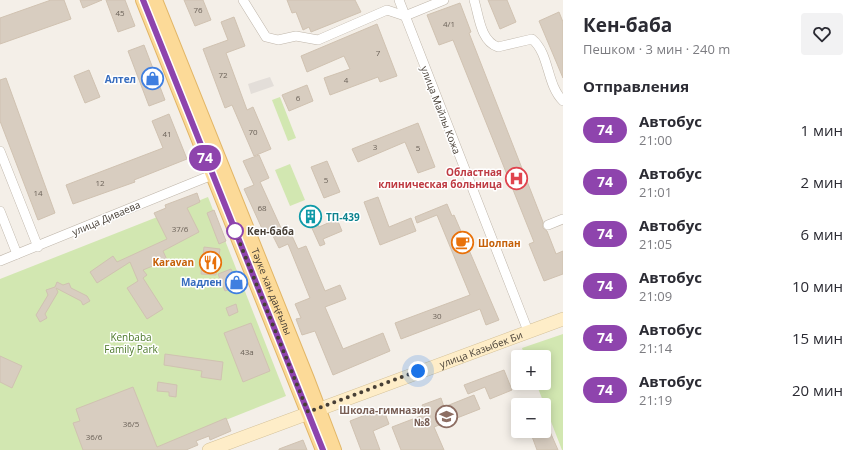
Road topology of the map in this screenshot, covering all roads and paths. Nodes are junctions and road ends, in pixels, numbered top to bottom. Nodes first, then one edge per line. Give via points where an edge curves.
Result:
1 (142, 0) edge
2 (155, 0) edge
3 (243, 0) edge
4 (399, 0) edge
5 (444, 0) edge
6 (474, 0) edge
7 (405, 16) junction
8 (563, 101) edge
9 (0, 151) edge
10 (218, 172) junction
11 (0, 211) edge
12 (563, 219) edge
13 (548, 225) dead end
14 (38, 247) junction
15 (17, 254) junction
16 (0, 261) edge
17 (563, 319) edge
18 (528, 331) junction
19 (313, 410) junction
20 (209, 450) edge
21 (323, 450) edge
22 (334, 450) edge

1 - 10 main road, Тәуке хан даңғылы
2 - 10 main road, Тәуке хан даңғылы
3 - 7 street via 266,37 278,40 296,36 318,40 387,10
4 - 7 street, улица Майлы Кожа
5 - 7 street
6 - 8 street via 480,27 493,45 498,47 532,39 536,43 549,77
7 - 18 street, улица Майлы Кожа
9 - 14 street
10 - 14 street, улица Диваева
10 - 19 main road, Тәуке хан даңғылы
11 - 15 street
12 - 13 street
14 - 15 street, улица Диваева
15 - 16 street, улица Диваева
17 - 18 main road, улица Казыбек Би
18 - 19 main road, улица Казыбек Би
19 - 20 main road, улица Казыбек Би
19 - 21 main road, Тәуке хан даңғылы
19 - 22 main road, Тәуке хан даңғылы

